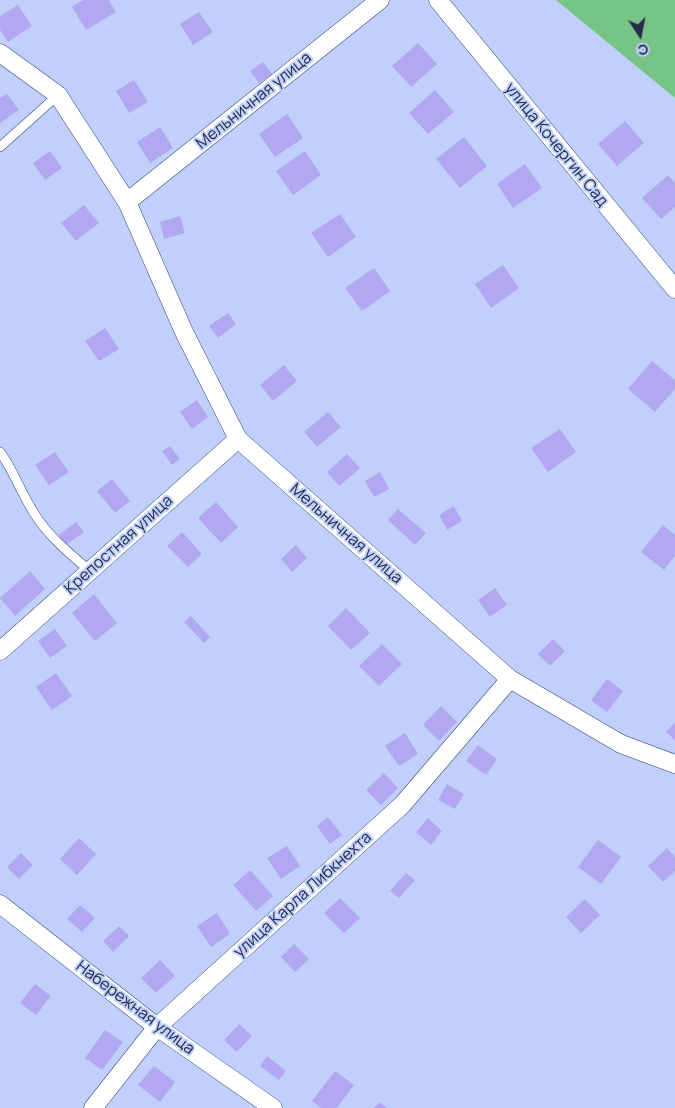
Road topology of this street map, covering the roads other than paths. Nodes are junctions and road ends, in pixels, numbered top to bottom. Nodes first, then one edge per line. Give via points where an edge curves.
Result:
1 (380, 0) edge
2 (438, 0) edge
3 (0, 53) edge
4 (58, 95) junction
5 (0, 146) edge
6 (127, 202) junction
7 (675, 289) edge
8 (238, 439) junction
9 (0, 452) edge
10 (90, 571) junction
11 (0, 651) edge
12 (510, 679) junction
13 (675, 764) edge
14 (0, 904) edge
15 (157, 1027) junction
16 (93, 1108) edge
17 (273, 1108) edge

1 - 6 street, Мельничная улица
2 - 7 street, улица Кочергин Сад
3 - 4 street, Мельничная улица
4 - 5 lane
4 - 6 street, Мельничная улица
6 - 8 street, Мельничная улица via 184,332
8 - 10 street, Крепостная улица
8 - 12 street, Мельничная улица
9 - 10 lane via 34,514 62,547
10 - 11 street, Крепостная улица
12 - 13 street, Мельничная улица via 621,744
12 - 15 street, улица Карла Либкнехта via 402,805
14 - 15 street, Набережная улица
15 - 16 street, улица Карла Либкнехта
15 - 17 street, Набережная улица

